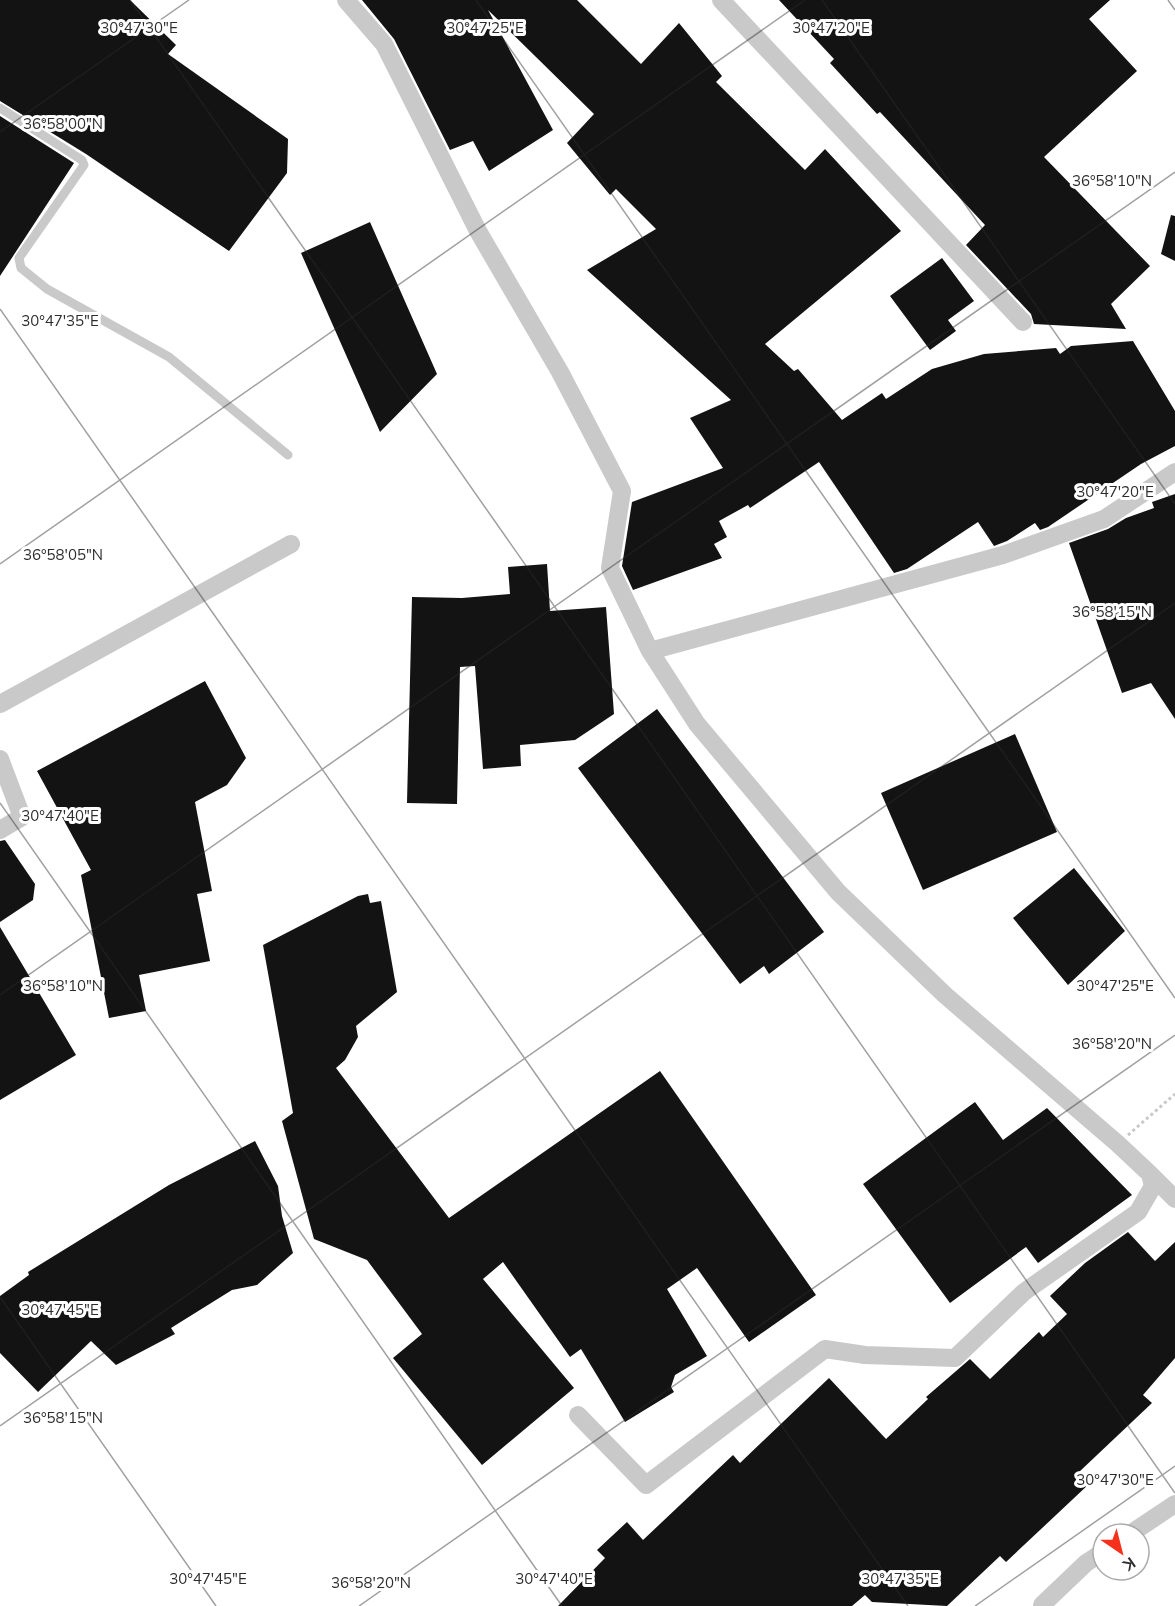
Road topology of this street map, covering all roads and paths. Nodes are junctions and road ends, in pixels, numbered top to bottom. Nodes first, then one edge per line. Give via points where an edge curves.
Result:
1 (346, 0) edge
2 (721, 0) edge
3 (0, 108) edge
4 (1023, 322) dead end
5 (288, 455) dead end
6 (1175, 472) edge
7 (291, 544) dead end
8 (650, 651) junction
9 (0, 704) edge
10 (0, 759) edge
11 (0, 830) edge
12 (1175, 1094) edge
13 (1118, 1144) junction
14 (1150, 1174) junction
15 (1175, 1198) edge
16 (578, 1415) dead end
17 (1175, 1504) edge
18 (1148, 1522) edge
19 (1091, 1560) edge
20 (1042, 1605) edge

1 - 8 street via 384,44 478,231 560,372 622,491 610,568
2 - 4 street
3 - 5 lane via 82,160 84,165 19,258 21,268 47,289 169,357
6 - 8 street via 1104,519 1003,555
7 - 9 street
8 - 13 street via 697,724 838,892 945,995
10 - 11 street via 22,817
12 - 13 path
13 - 14 street
14 - 15 street
14 - 16 street via 1153,1186 1138,1212 1024,1292 955,1358 825,1349 646,1485
17 - 18 street
19 - 20 street

